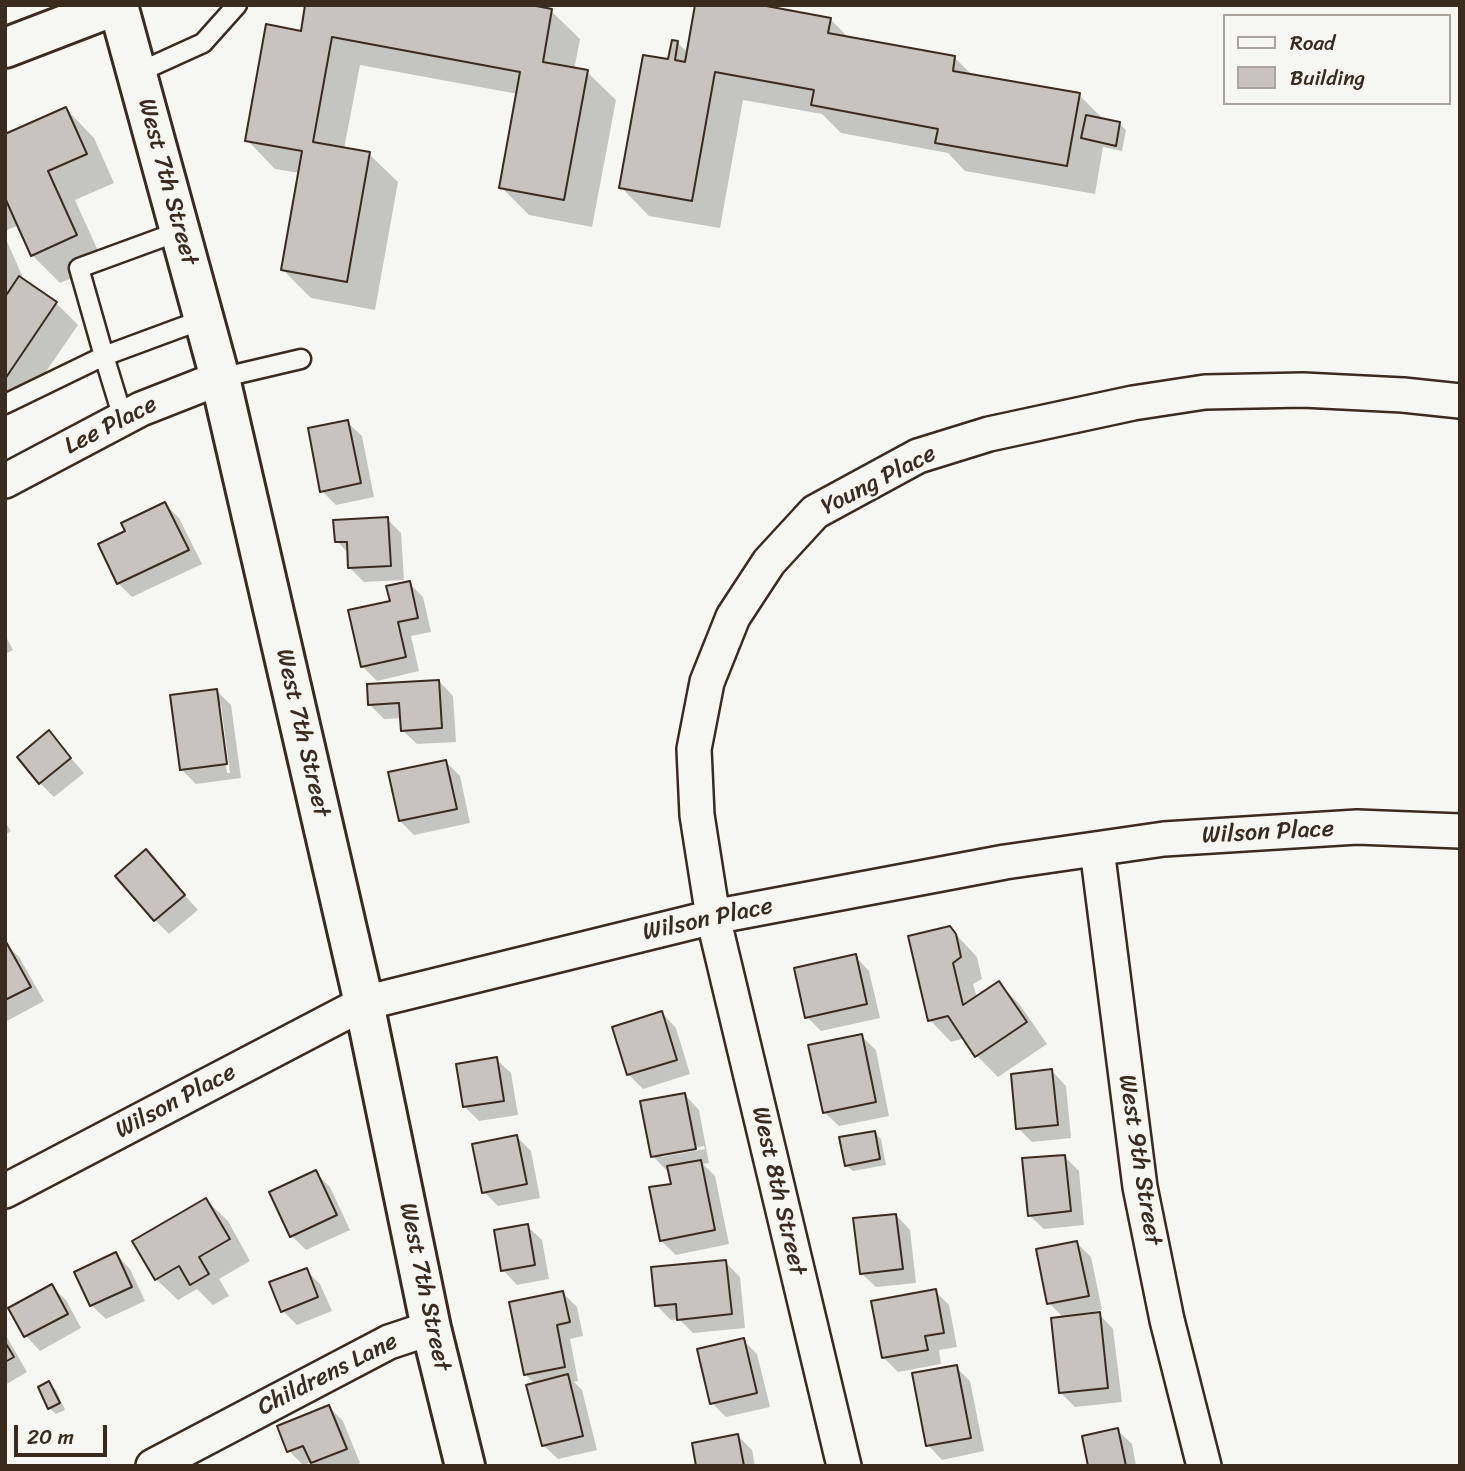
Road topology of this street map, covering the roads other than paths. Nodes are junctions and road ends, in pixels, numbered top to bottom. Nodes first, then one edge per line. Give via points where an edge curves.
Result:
1 (118, 5) edge
2 (237, 5) edge
3 (5, 48) edge
4 (137, 73) junction
5 (180, 231) junction
6 (204, 319) junction
7 (104, 356) junction
8 (301, 359) dead end
9 (220, 378) junction
10 (1460, 401) edge
11 (5, 404) edge
12 (123, 418) junction
13 (5, 481) edge
14 (1460, 831) edge
15 (1097, 849) junction
16 (713, 917) junction
17 (365, 1003) junction
18 (5, 1191) edge
19 (431, 1328) junction
20 (153, 1466) edge
21 (465, 1466) edge
22 (844, 1466) edge
23 (1205, 1466) edge

1 - 3 street
1 - 4 street, West 7th Street
2 - 4 lane via 203,43
4 - 5 street, West 7th Street
5 - 6 street, West 7th Street
5 - 7 lane via 79,268
6 - 7 lane
6 - 9 street, West 7th Street
7 - 11 lane
7 - 12 lane
8 - 9 lane
9 - 12 street, Lee Place
9 - 17 street, West 7th Street
10 - 16 street, Young Place via 1303,390 1205,392 1133,403 989,434 918,456 815,512 769,562 733,617 707,682 694,749
12 - 13 street, Lee Place
14 - 15 street, Wilson Place via 1357,827 1164,838
15 - 16 street, Wilson Place
15 - 23 street, West 9th Street via 1140,1187 1167,1320
16 - 17 street, Wilson Place
16 - 22 street, West 8th Street
17 - 18 street, Wilson Place
17 - 19 street, West 7th Street
19 - 20 street, Childrens Lane via 388,1342
19 - 21 street, West 7th Street

